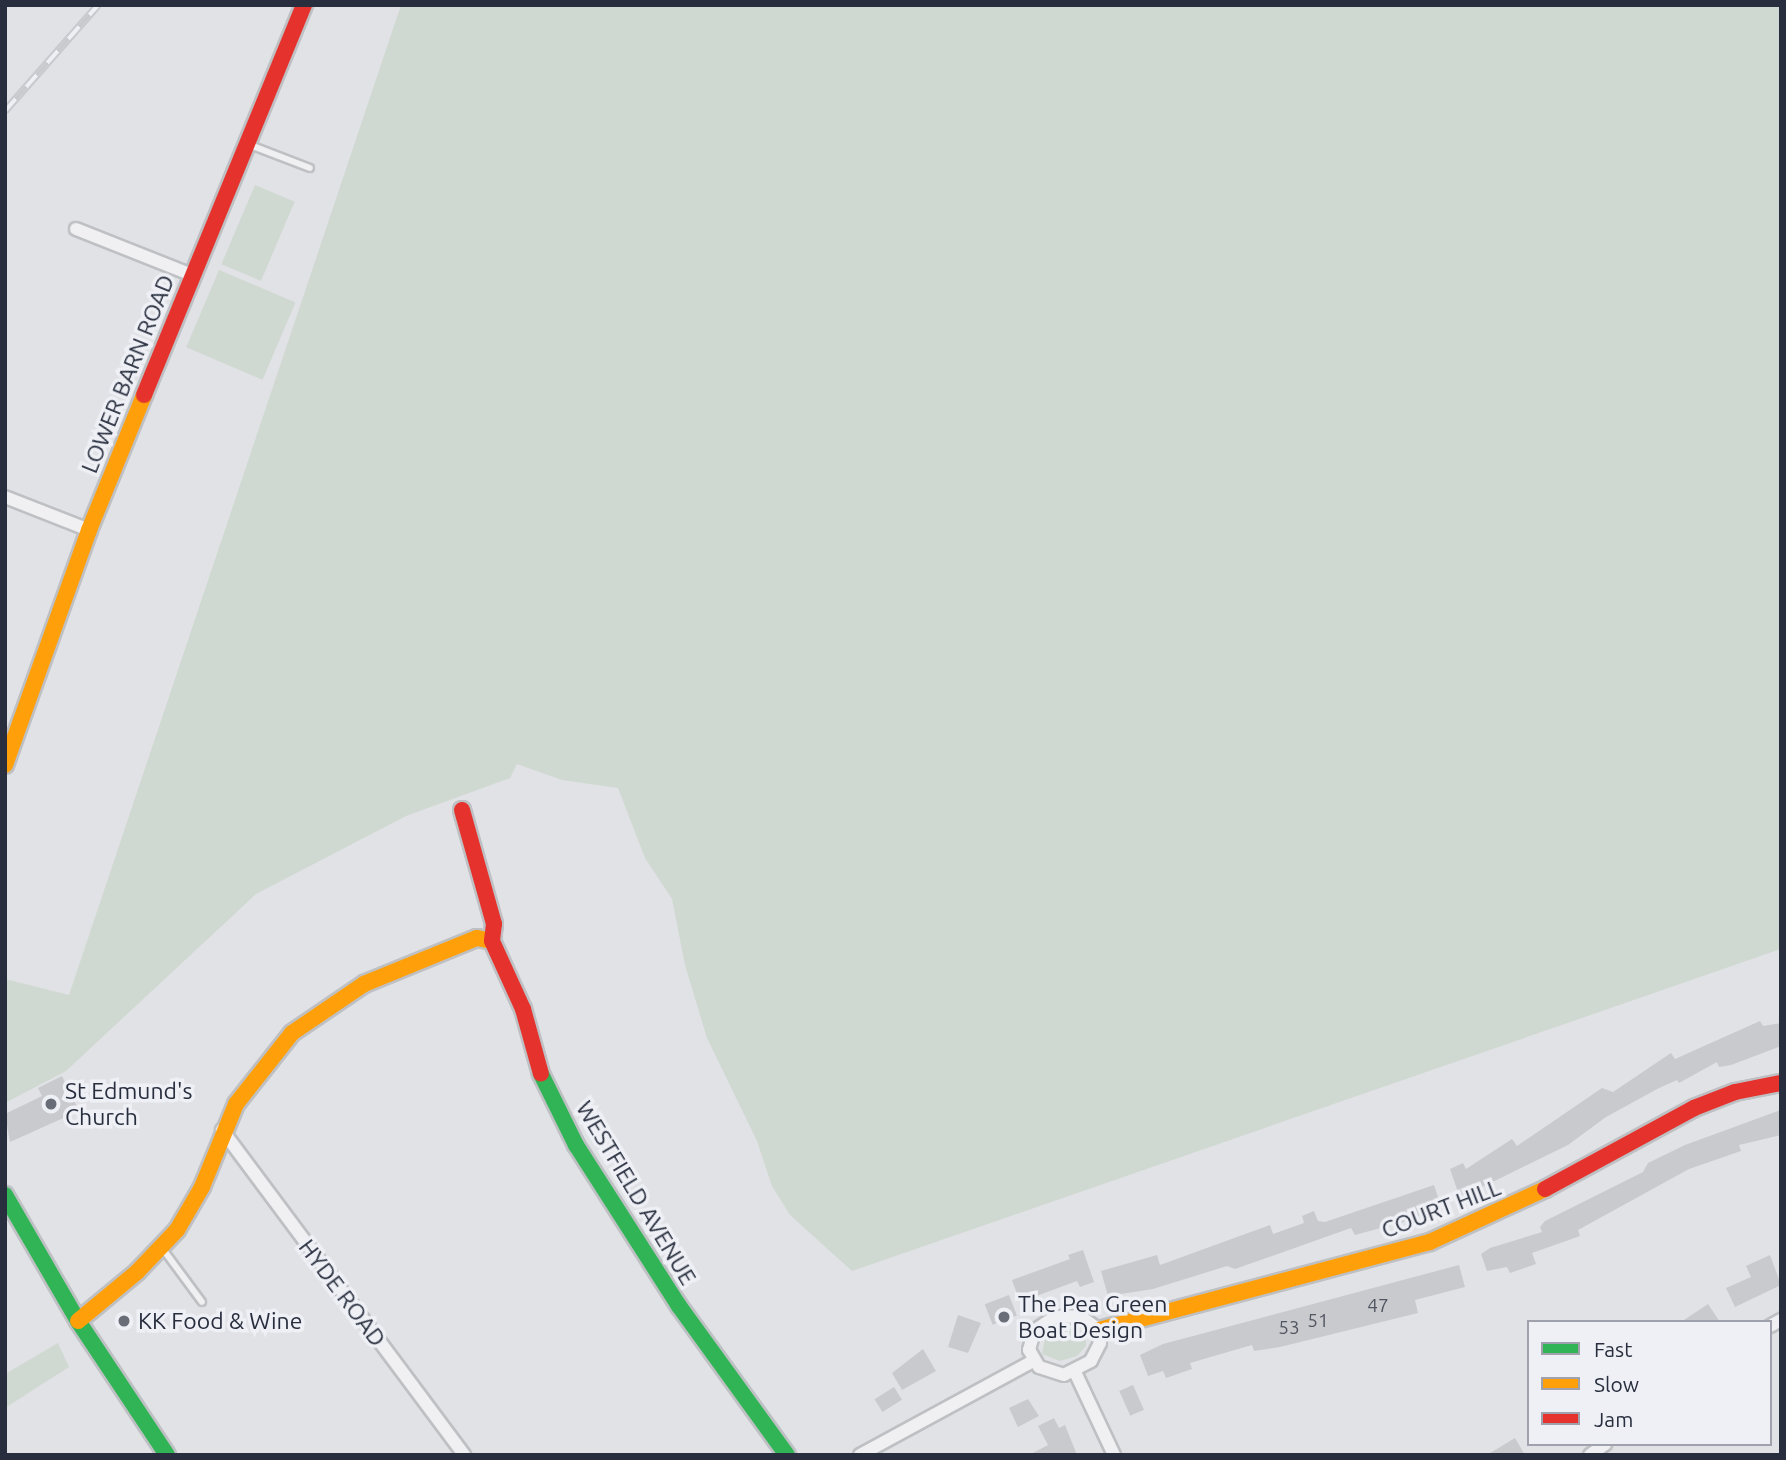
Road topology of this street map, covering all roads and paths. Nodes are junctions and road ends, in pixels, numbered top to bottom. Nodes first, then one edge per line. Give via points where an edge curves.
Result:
1 (304, 5) edge
2 (246, 144) junction
3 (310, 168) dead end
4 (76, 229) dead end
5 (192, 275) junction
6 (5, 497) edge
7 (89, 530) junction
8 (5, 765) edge
9 (462, 810) dead end
10 (492, 941) junction
11 (1781, 1083) edge
12 (222, 1130) junction
13 (5, 1195) edge
14 (161, 1247) junction
15 (202, 1302) dead end
16 (78, 1321) junction
17 (1099, 1331) junction
18 (1033, 1361) junction
19 (1075, 1372) junction
20 (167, 1455) edge
21 (464, 1455) edge
22 (787, 1455) edge
23 (860, 1455) edge
24 (1114, 1455) edge

1 - 2 street, LOWER BARN ROAD
2 - 3 lane
2 - 5 street, LOWER BARN ROAD
4 - 5 street
5 - 7 street, LOWER BARN ROAD
6 - 7 street
7 - 8 street, LOWER BARN ROAD
9 - 10 street, WESTFIELD AVENUE via 494,924
10 - 12 street via 477,938 440,951 330,1003 292,1033 261,1067
10 - 22 street, WESTFIELD AVENUE via 523,1009 542,1076 576,1145 679,1306
11 - 17 street, COURT HILL via 1694,1108 1523,1201 1430,1242
12 - 14 street via 202,1187 177,1230
12 - 21 street, HYDE ROAD
13 - 16 street
14 - 15 lane
14 - 16 street
16 - 20 street
17 - 18 street via 1080,1316 1049,1319 1031,1337
17 - 19 street via 1096,1353
18 - 19 street via 1049,1373
18 - 23 street
19 - 24 street

